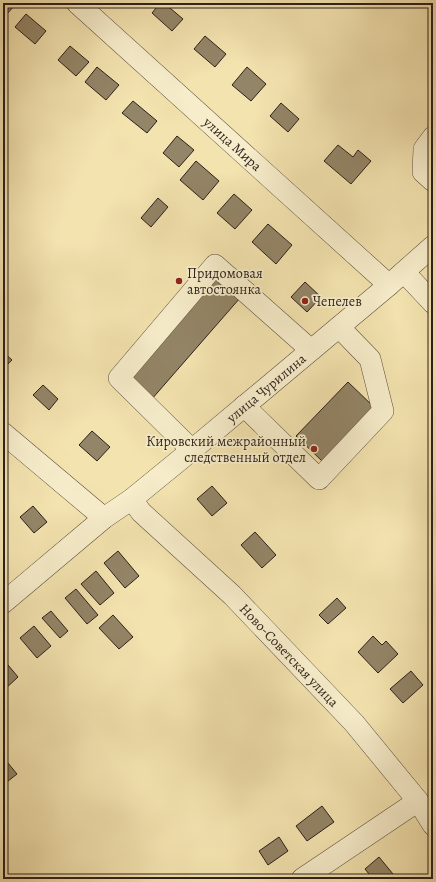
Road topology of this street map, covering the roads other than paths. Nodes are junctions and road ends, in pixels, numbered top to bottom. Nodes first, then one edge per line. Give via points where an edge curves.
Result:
1 (77, 3) edge
2 (433, 137) edge
3 (433, 181) edge
4 (432, 248) edge
5 (397, 278) junction
6 (433, 304) edge
7 (339, 327) junction
8 (311, 350) junction
9 (244, 406) junction
10 (3, 433) edge
11 (192, 450) junction
12 (132, 498) junction
13 (104, 518) junction
14 (3, 603) edge
15 (418, 801) junction
16 (433, 825) edge
17 (302, 879) edge

1 - 5 street, улица Мира
2 - 3 street via 424,149 423,172
4 - 5 street, улица Чурилина
5 - 6 street, улица Мира
5 - 7 street, улица Чурилина
7 - 8 street, улица Чурилина
7 - 9 street via 370,359 383,411 319,479
8 - 9 street, улица Чурилина
8 - 11 street via 215,265 118,378
9 - 11 street, улица Чурилина
10 - 13 street
11 - 12 street, улица Чурилина
12 - 13 street, улица Чурилина
12 - 15 street, Ново-Советская улица via 141,512 232,595 354,723
13 - 14 street, улица Чурилина
15 - 16 street, Ново-Советская улица
15 - 17 street

